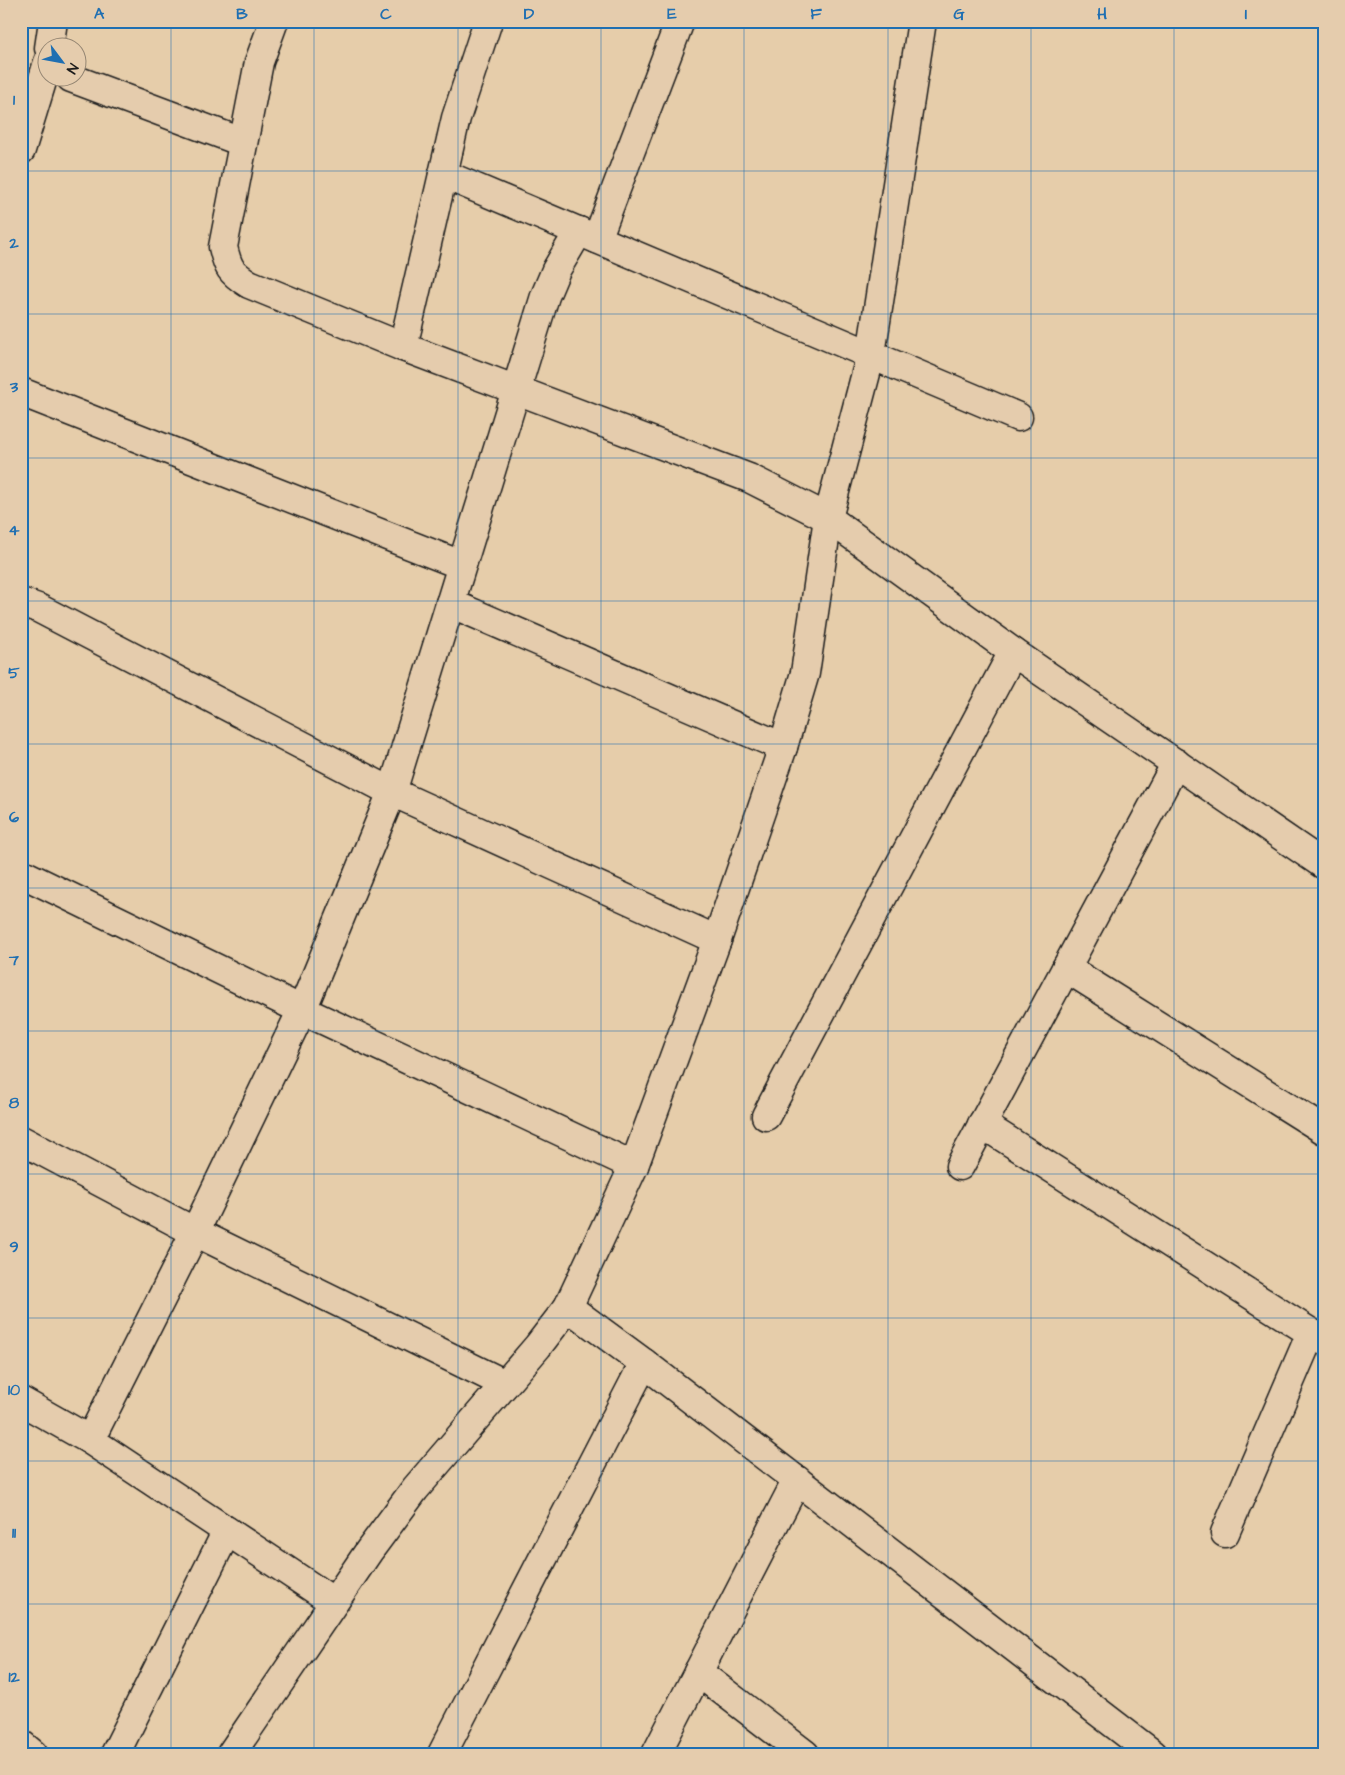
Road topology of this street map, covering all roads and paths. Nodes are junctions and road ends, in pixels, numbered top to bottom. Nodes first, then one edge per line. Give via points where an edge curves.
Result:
1 (53, 21) edge
2 (274, 21) edge
3 (488, 21) edge
4 (680, 21) edge
5 (922, 21) edge
6 (53, 38) edge
7 (88, 80) edge
8 (44, 88) edge
9 (242, 142) junction
10 (21, 150) edge
11 (443, 174) junction
12 (588, 235) junction
13 (403, 347) junction
14 (871, 354) junction
15 (516, 390) junction
16 (21, 392) edge
17 (1018, 417) dead end
18 (828, 518) junction
19 (462, 565) junction
20 (21, 602) edge
21 (450, 603) junction
22 (1013, 652) junction
23 (783, 747) junction
24 (1176, 763) junction
25 (392, 792) junction
26 (1324, 865) edge
27 (21, 873) edge
28 (717, 940) junction
29 (1066, 968) junction
30 (302, 1010) junction
31 (766, 1116) dead end
32 (982, 1124) junction
33 (1324, 1130) edge
34 (21, 1140) edge
35 (634, 1166) junction
36 (960, 1166) dead end
37 (195, 1232) junction
38 (568, 1307) junction
39 (1317, 1337) edge
40 (644, 1363) junction
41 (506, 1384) junction
42 (21, 1401) edge
43 (90, 1440) junction
44 (797, 1480) junction
45 (227, 1531) junction
46 (1225, 1533) dead end
47 (334, 1602) junction
48 (698, 1672) junction
49 (21, 1744) edge
50 (33, 1754) edge
51 (115, 1754) edge
52 (231, 1754) edge
53 (442, 1754) edge
54 (656, 1754) edge
55 (805, 1754) edge
56 (1152, 1754) edge

1 - 6 street
2 - 9 street via 258,62
3 - 11 street via 456,118
4 - 12 street
5 - 14 street
7 - 9 street
8 - 10 street
9 - 13 street via 223,247 234,275
11 - 12 street
11 - 13 street
12 - 14 street
12 - 15 street via 556,270
13 - 15 street
14 - 17 street
14 - 18 street
15 - 18 street via 749,478
15 - 19 street
16 - 19 street
18 - 22 street
18 - 23 street via 804,673
19 - 21 street
20 - 25 street
21 - 23 street
21 - 25 street
22 - 24 street
22 - 31 street
23 - 28 street
24 - 26 street
24 - 29 street
25 - 28 street
25 - 30 street
27 - 30 street
28 - 35 street
29 - 32 street
29 - 33 street
30 - 35 street
30 - 37 street
32 - 36 street
32 - 39 street
34 - 37 street
35 - 38 street
37 - 41 street
37 - 43 street
38 - 40 street
38 - 41 street
39 - 46 street
40 - 44 street
40 - 53 street
41 - 47 street via 415,1490
42 - 43 street
43 - 45 street
44 - 48 street
44 - 56 street
45 - 47 street
45 - 51 street
47 - 52 street
48 - 54 street
48 - 55 street
49 - 50 street

